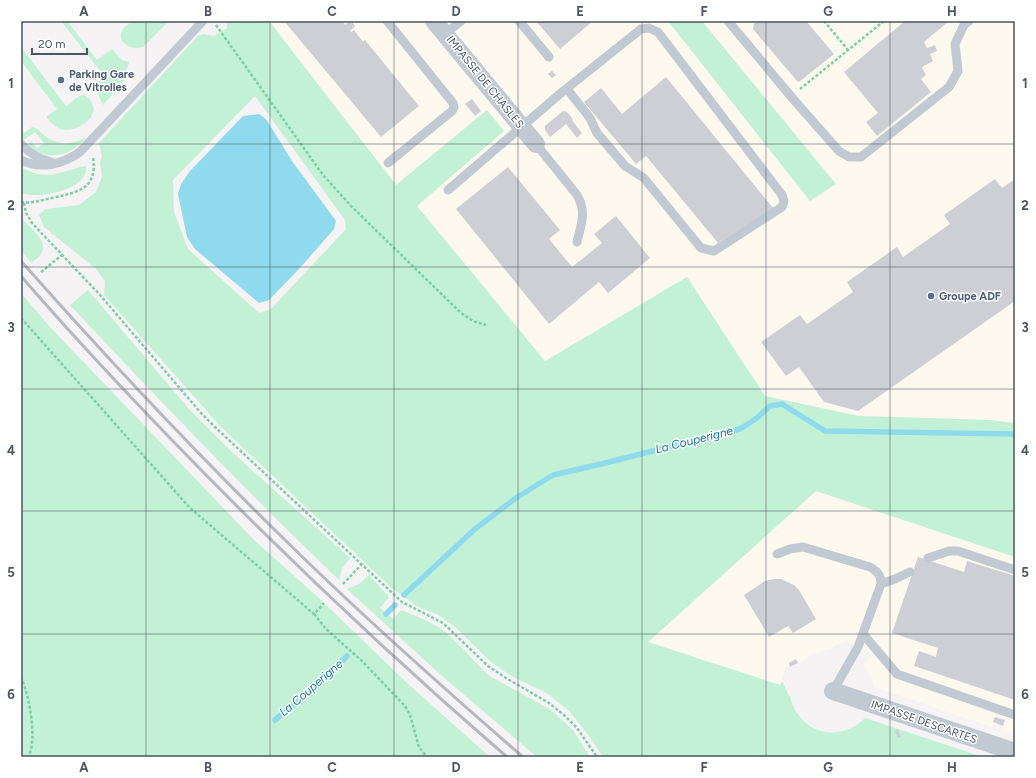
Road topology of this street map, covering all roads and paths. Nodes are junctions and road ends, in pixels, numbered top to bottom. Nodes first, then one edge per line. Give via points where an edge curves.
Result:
1 (203, 21) edge
2 (214, 21) edge
3 (387, 21) edge
4 (461, 21) edge
5 (519, 21) edge
6 (728, 21) edge
7 (824, 21) edge
8 (884, 21) edge
9 (969, 21) edge
10 (440, 27) edge
11 (848, 50) junction
12 (549, 57) dead end
13 (567, 89) junction
14 (791, 96) junction
15 (522, 127) junction
16 (91, 141) junction
17 (21, 144) edge
18 (536, 144) joint
19 (21, 160) edge
20 (60, 163) junction
21 (388, 163) dead end
22 (448, 190) dead end
23 (23, 202) edge
24 (577, 242) dead end
25 (62, 255) junction
26 (41, 272) dead end
27 (21, 318) edge
28 (486, 326) dead end
29 (776, 554) dead end
30 (928, 558) dead end
31 (362, 564) junction
32 (1015, 570) edge
33 (910, 572) dead end
34 (343, 584) dead end
35 (880, 584) junction
36 (324, 604) dead end
37 (314, 614) junction
38 (863, 634) junction
39 (21, 677) edge
40 (833, 691) joint
41 (1015, 715) edge
42 (1015, 752) edge
43 (28, 757) edge
44 (427, 757) edge
45 (597, 757) edge

1 - 16 lane
2 - 28 path via 328,181 461,313 472,322
3 - 21 lane via 453,102 454,107
4 - 10 lane
5 - 12 lane
6 - 14 lane
7 - 11 path
8 - 11 path
9 - 14 lane via 964,25 956,44 958,71 949,87 861,157 849,157 839,151
10 - 15 street, IMPASSE DE CHASLES
11 - 14 path
13 - 13 lane via 641,29 649,28 658,32 782,195 782,207 714,252 701,248 644,178 625,166 597,134 590,118
13 - 15 lane
15 - 18 street, IMPASSE DE CHASLES
15 - 22 lane
16 - 20 lane via 80,152
16 - 23 path via 93,177 87,186 76,192 34,202
17 - 20 lane via 32,155 42,160
18 - 24 lane via 582,203 584,215
19 - 20 lane via 36,165
23 - 25 path via 32,224
25 - 26 path
25 - 31 path via 100,295 201,413
27 - 37 path via 190,508
29 - 35 lane via 803,547 870,567 881,578
30 - 32 lane via 948,551 958,551
31 - 34 path
31 - 45 path via 402,602 443,623 488,666 564,715 577,728
33 - 35 lane
35 - 38 lane
36 - 37 path
37 - 44 path via 326,629 362,661 405,706 419,747
38 - 40 lane
38 - 41 lane via 898,674
39 - 43 path via 29,703 33,731
40 - 42 street, IMPASSE DESCARTES

